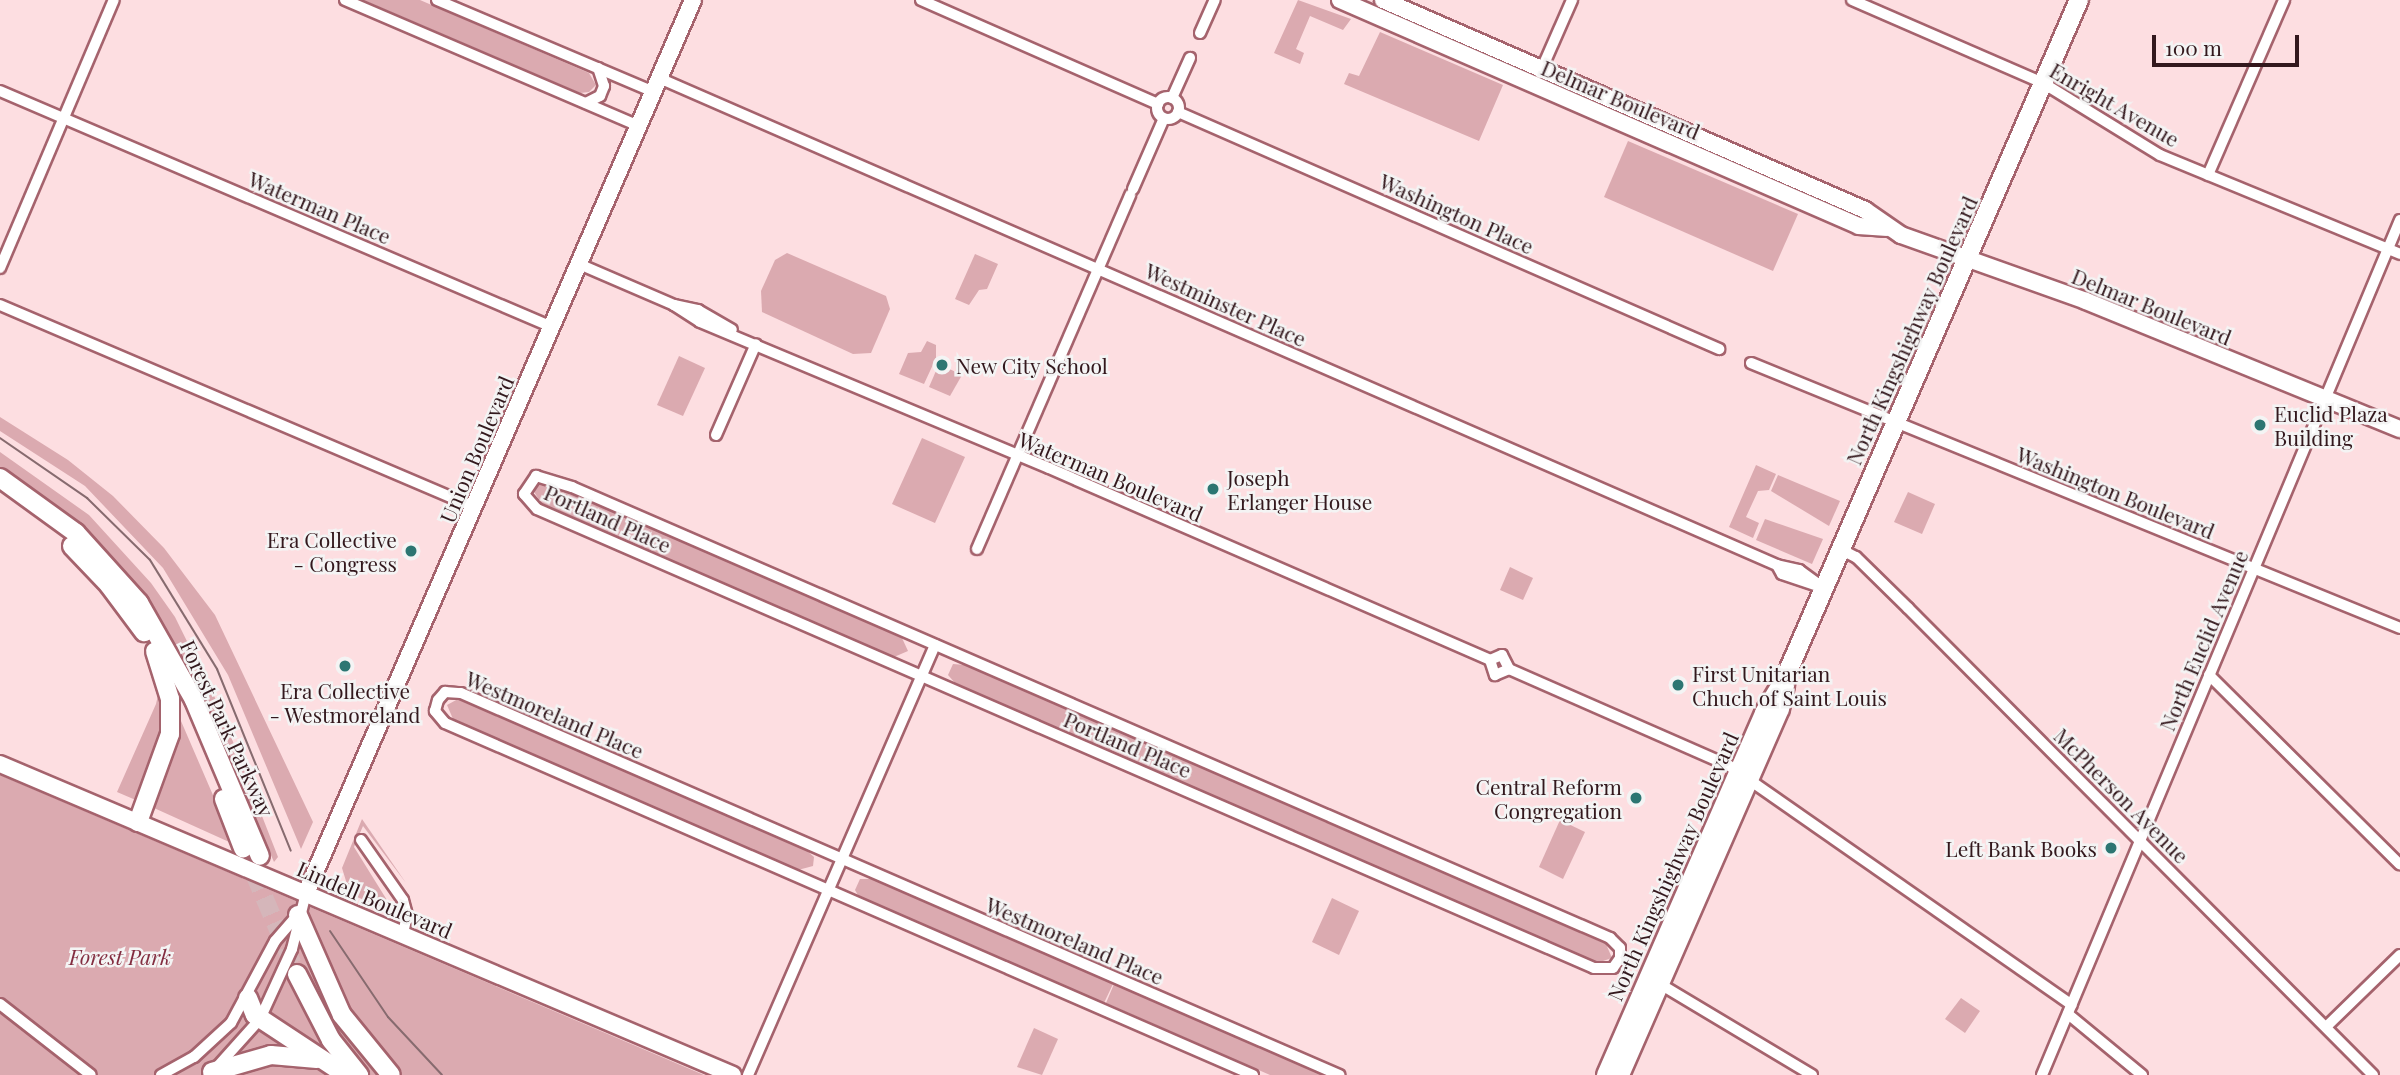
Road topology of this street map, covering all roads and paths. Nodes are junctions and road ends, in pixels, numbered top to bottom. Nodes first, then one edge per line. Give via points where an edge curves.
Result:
1 (114, 0) edge
2 (345, 0) edge
3 (437, 0) edge
4 (694, 0) edge
5 (921, 0) edge
6 (1215, 0) edge
7 (1340, 0) edge
8 (1384, 0) edge
9 (1572, 0) edge
10 (1852, 0) edge
11 (2079, 0) edge
12 (2284, 0) edge
13 (1200, 33) dead end
14 (1190, 58) dead end
15 (598, 68) junction
16 (1542, 69) junction
17 (2043, 83) junction
18 (657, 85) junction
19 (1535, 85) junction
20 (0, 91) edge
21 (1172, 98) junction
22 (586, 103) junction
23 (1158, 104) junction
24 (1178, 112) junction
25 (1164, 118) junction
26 (68, 120) junction
27 (639, 126) junction
28 (2208, 175) junction
29 (2400, 220) edge
30 (1887, 228) junction
31 (2387, 249) junction
32 (2400, 254) edge
33 (1967, 259) junction
34 (579, 264) junction
35 (0, 268) edge
36 (1098, 269) junction
37 (0, 305) edge
38 (552, 327) junction
39 (756, 344) junction
40 (1719, 349) dead end
41 (1751, 363) dead end
42 (2324, 397) junction
43 (1895, 423) junction
44 (2400, 429) edge
45 (716, 435) dead end
46 (1017, 456) junction
47 (0, 478) edge
48 (0, 491) edge
49 (474, 507) junction
50 (977, 549) dead end
51 (1840, 549) junction
52 (2253, 568) junction
53 (1824, 588) junction
54 (2400, 628) edge
55 (935, 645) junction
56 (155, 650) junction
57 (2209, 675) junction
58 (922, 676) junction
59 (0, 764) edge
60 (1744, 776) junction
61 (138, 822) junction
62 (361, 840) dead end
63 (2140, 840) junction
64 (842, 860) junction
65 (2400, 865) edge
66 (828, 890) junction
67 (306, 893) junction
68 (298, 915) junction
69 (403, 934) junction
70 (2400, 955) edge
71 (1654, 980) junction
72 (248, 998) junction
73 (0, 1004) edge
74 (2070, 1009) junction
75 (260, 1019) junction
76 (2326, 1026) junction
77 (325, 1060) junction
78 (209, 1073) edge
79 (91, 1075) edge
80 (161, 1075) edge
81 (346, 1075) edge
82 (359, 1075) edge
83 (375, 1075) edge
84 (391, 1075) edge
85 (733, 1075) edge
86 (748, 1075) edge
87 (1253, 1075) edge
88 (1339, 1075) edge
89 (1606, 1075) edge
90 (1620, 1075) edge
91 (1812, 1075) edge
92 (2042, 1075) edge
93 (2143, 1075) edge
94 (2373, 1075) edge

1 - 26 street
2 - 22 street
3 - 15 street, Westminster Place
4 - 18 main road, Union Boulevard
5 - 23 street
6 - 13 street
7 - 19 main road, Delmar Boulevard
8 - 16 main road, Delmar Boulevard
9 - 16 street
10 - 17 street, Enright Avenue
11 - 17 main road, North Kingshighway Boulevard
12 - 28 street
14 - 21 street
15 - 18 street, Westminster Place
15 - 22 street via 604,86 600,96
16 - 19 street
16 - 30 main road, Delmar Boulevard via 1866,210
17 - 28 street, Enright Avenue via 2160,155
17 - 33 main road, North Kingshighway Boulevard
18 - 27 main road, Union Boulevard
18 - 36 street, Westminster Place
19 - 30 main road, Delmar Boulevard via 1859,226
20 - 26 street
21 - 23 street
21 - 24 street
22 - 27 street
23 - 25 street
24 - 25 street
24 - 40 street, Washington Place
25 - 36 street
26 - 35 street
26 - 38 street, Waterman Place
27 - 34 main road, Union Boulevard
28 - 31 street, Enright Avenue
29 - 31 street, North Euclid Avenue
30 - 33 main road, Delmar Boulevard
31 - 32 street, Enright Avenue
31 - 42 street, North Euclid Avenue
33 - 42 main road, Delmar Boulevard via 2086,301
33 - 43 main road, North Kingshighway Boulevard
34 - 38 main road, Union Boulevard
34 - 39 street, Waterman Boulevard via 674,305 694,320
36 - 46 street
36 - 53 street, Westminster Place via 1777,565 1810,575
37 - 49 street
38 - 49 main road, Union Boulevard
39 - 45 street
39 - 46 street, Waterman Boulevard
41 - 43 street
42 - 44 main road, Delmar Boulevard
42 - 52 street, North Euclid Avenue
43 - 51 main road, North Kingshighway Boulevard
43 - 52 street, Washington Boulevard
46 - 50 street
46 - 60 street, Waterman Boulevard via 1490,660 1495,675 1509,669
47 - 56 main road, Forest Park Parkway via 76,533 139,603 194,700 252,852
48 - 56 main road, Forest Park Parkway via 87,560
49 - 67 main road, Union Boulevard
51 - 53 main road, North Kingshighway Boulevard
51 - 63 street, McPherson Avenue via 1856,557
52 - 54 street, Washington Boulevard
52 - 57 street, North Euclid Avenue
53 - 60 main road, North Kingshighway Boulevard via 1786,678 1780,709
55 - 58 street
55 - 58 street, Portland Place via 548,477 532,478 525,490 525,498 537,509
55 - 58 street, Portland Place via 1610,939 1620,948 1620,958 1613,968 1594,968
56 - 61 main road via 170,699 170,734
57 - 63 street, North Euclid Avenue
57 - 65 street
58 - 64 street
59 - 61 main road, Lindell Boulevard
60 - 71 main road, North Kingshighway Boulevard
60 - 74 street, Waterman Boulevard
61 - 67 main road, Lindell Boulevard
62 - 69 street via 402,900 407,915
63 - 74 street, North Euclid Avenue
63 - 76 street, McPherson Avenue
64 - 66 street
64 - 66 street, Westmoreland Place via 461,692 445,692 438,700 435,711 445,723
64 - 88 street, Westmoreland Place
66 - 86 street
66 - 87 street, Westmoreland Place
67 - 68 street, Union Boulevard
67 - 69 main road, Lindell Boulevard
68 - 72 street, Union Boulevard via 275,941
68 - 75 street, Union Boulevard via 292,949
68 - 84 main road via 342,1015
69 - 85 main road, Lindell Boulevard
70 - 76 street
71 - 89 main road, North Kingshighway Boulevard
71 - 90 main road, North Kingshighway Boulevard
71 - 91 street
72 - 75 main road
72 - 80 street, Union Boulevard via 208,1047
73 - 79 street
74 - 92 street, North Euclid Avenue
74 - 93 street, Waterman Boulevard
75 - 77 main road
75 - 78 street, Union Boulevard via 237,1050
76 - 94 street, McPherson Avenue
77 - 78 main road via 271,1055
77 - 81 main road
82 - 83 main road via 331,1040 300,967

